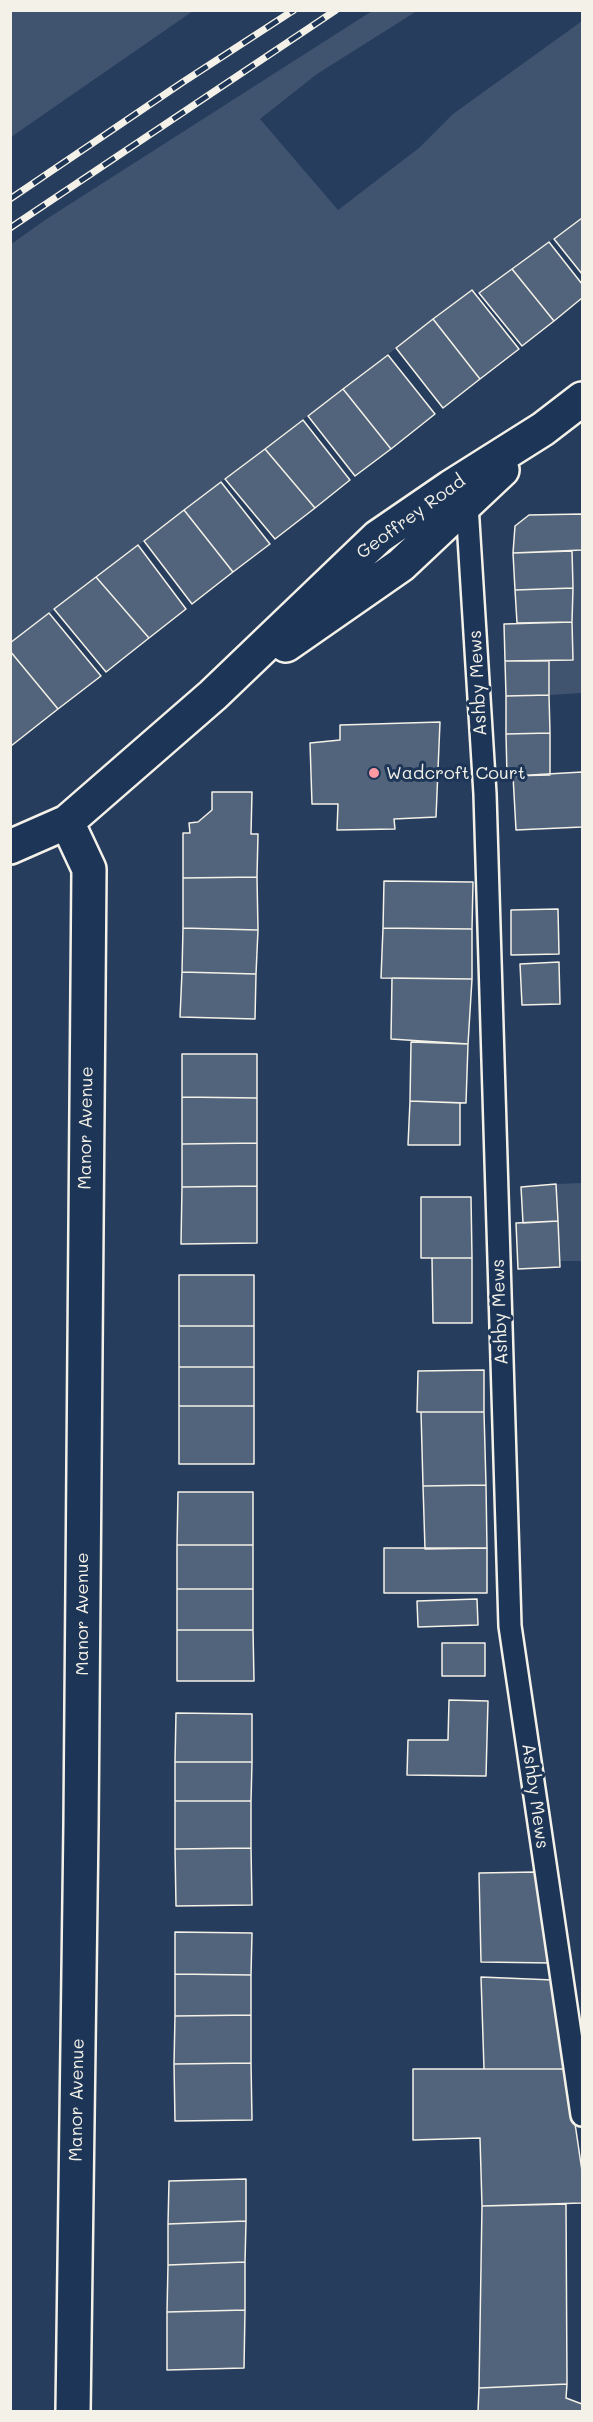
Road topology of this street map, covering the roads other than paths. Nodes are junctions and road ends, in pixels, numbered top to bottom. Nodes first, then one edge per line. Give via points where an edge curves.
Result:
1 (582, 399) edge
2 (543, 429) junction
3 (467, 505) junction
4 (213, 695) junction
5 (67, 822) junction
6 (10, 847) edge
7 (582, 2115) edge
8 (73, 2412) edge

1 - 2 street, Geoffrey Road
2 - 3 street, Geoffrey Road
2 - 4 street, Geoffrey Road via 378,537
3 - 4 street, Geoffrey Road via 385,578
3 - 7 lane, Ashby Mews via 484,794 510,1626
4 - 5 street, Geoffrey Road
5 - 6 street, Geoffrey Road
5 - 8 street, Manor Avenue via 89,869

